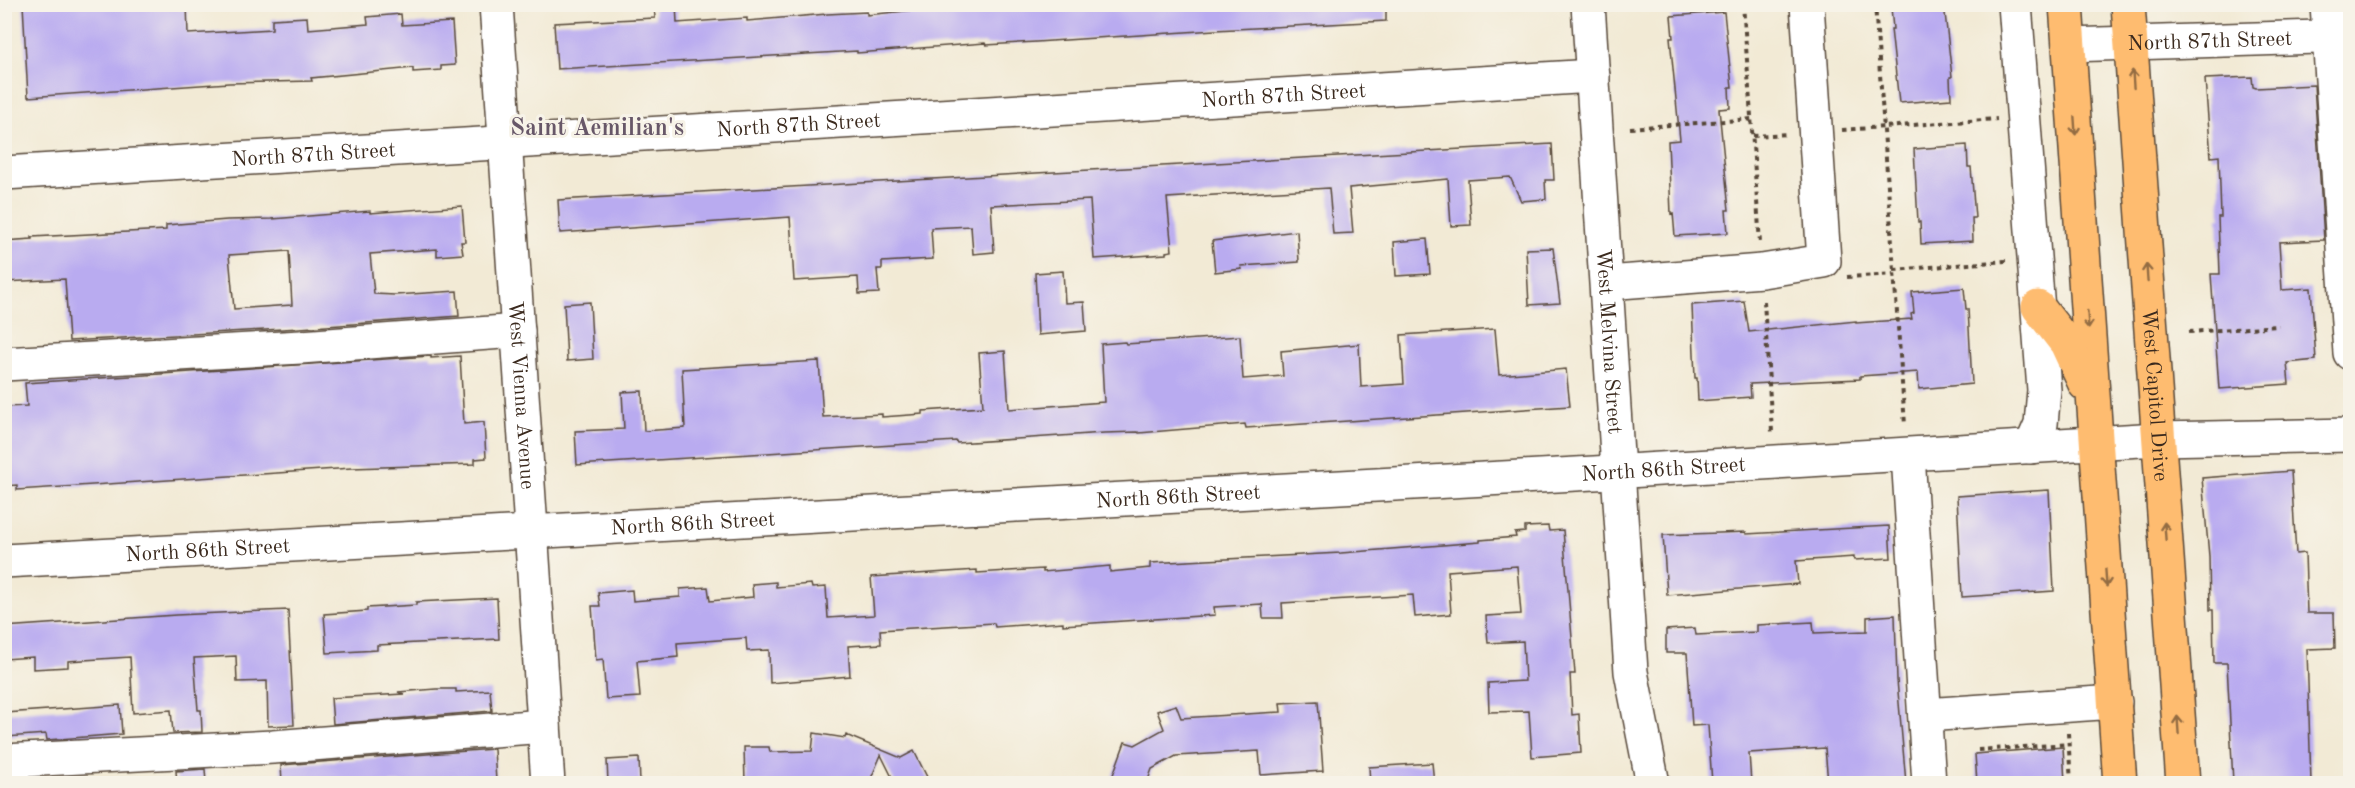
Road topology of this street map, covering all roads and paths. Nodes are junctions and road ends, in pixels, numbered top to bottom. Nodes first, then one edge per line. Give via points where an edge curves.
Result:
1 (496, 4) edge
2 (1588, 4) edge
3 (1743, 4) edge
4 (1807, 4) edge
5 (1875, 4) edge
6 (2015, 4) edge
7 (2066, 4) edge
8 (2128, 4) edge
9 (2327, 4) edge
10 (2340, 36) edge
11 (2130, 44) junction
12 (2069, 45) junction
13 (1593, 76) junction
14 (1752, 119) junction
15 (2003, 119) dead end
16 (1884, 127) junction
17 (1630, 128) dead end
18 (1816, 132) junction
19 (1753, 136) junction
20 (505, 143) junction
21 (4, 173) edge
22 (2346, 234) edge
23 (2012, 261) dead end
24 (1894, 270) junction
25 (1762, 271) junction
26 (1607, 283) junction
27 (2038, 307) junction
28 (2279, 326) dead end
29 (518, 331) junction
30 (2189, 332) dead end
31 (2350, 353) edge
32 (4, 364) edge
33 (2094, 404) junction
34 (1772, 432) dead end
35 (2350, 435) edge
36 (2158, 439) junction
37 (1906, 440) junction
38 (2096, 443) junction
39 (2031, 447) junction
40 (1618, 472) junction
41 (530, 532) junction
42 (4, 561) edge
43 (2115, 702) junction
44 (1925, 715) junction
45 (2067, 722) dead end
46 (544, 726) junction
47 (2069, 744) junction
48 (1978, 750) dead end
49 (4, 761) edge
50 (548, 783) edge
51 (1653, 783) edge
52 (1929, 783) edge
53 (2071, 783) edge
54 (2120, 783) edge
55 (2182, 783) edge

1 - 20 street, West Vienna Avenue
2 - 13 street, West Melvina Street
3 - 14 path
4 - 18 street
5 - 16 path
6 - 27 street
7 - 12 main road
8 - 11 main road, West Capitol Drive
9 - 10 street
10 - 11 street, North 87th Street
10 - 22 street
11 - 12 street, North 87th Street
36 -> 11 main road, West Capitol Drive
12 -> 33 main road
13 - 20 street, North 87th Street
13 - 26 street, West Melvina Street
14 - 17 path
14 - 19 path
15 - 16 path
16 - 18 path
16 - 24 path
18 - 19 path
18 - 25 street via 1824,261
19 - 25 path
20 - 21 street, North 87th Street
20 - 29 street, West Vienna Avenue
22 - 31 street
23 - 24 path
24 - 37 path
25 - 26 street
25 - 34 path
26 - 40 street, West Melvina Street
27 - 33 main road via 2066,343
27 - 39 street via 2044,402 2041,424
28 - 30 path
29 - 32 street
29 - 41 street, West Vienna Avenue
33 - 38 main road
35 - 36 street, North 86th Street
36 - 38 street, North 86th Street
55 -> 36 main road, West Capitol Drive
37 - 39 street, North 86th Street
37 - 40 street, North 86th Street
37 - 44 street
38 - 39 street, North 86th Street
38 -> 43 main road
40 - 41 street, North 86th Street
40 - 51 street, West Melvina Street via 1631,672
41 - 42 street, North 86th Street
41 - 46 street, West Vienna Avenue
43 - 44 street
43 - 54 main road
44 - 52 street
45 - 47 path
46 - 49 street via 273,747
46 - 50 street, West Vienna Avenue
47 - 48 path
47 - 53 path

